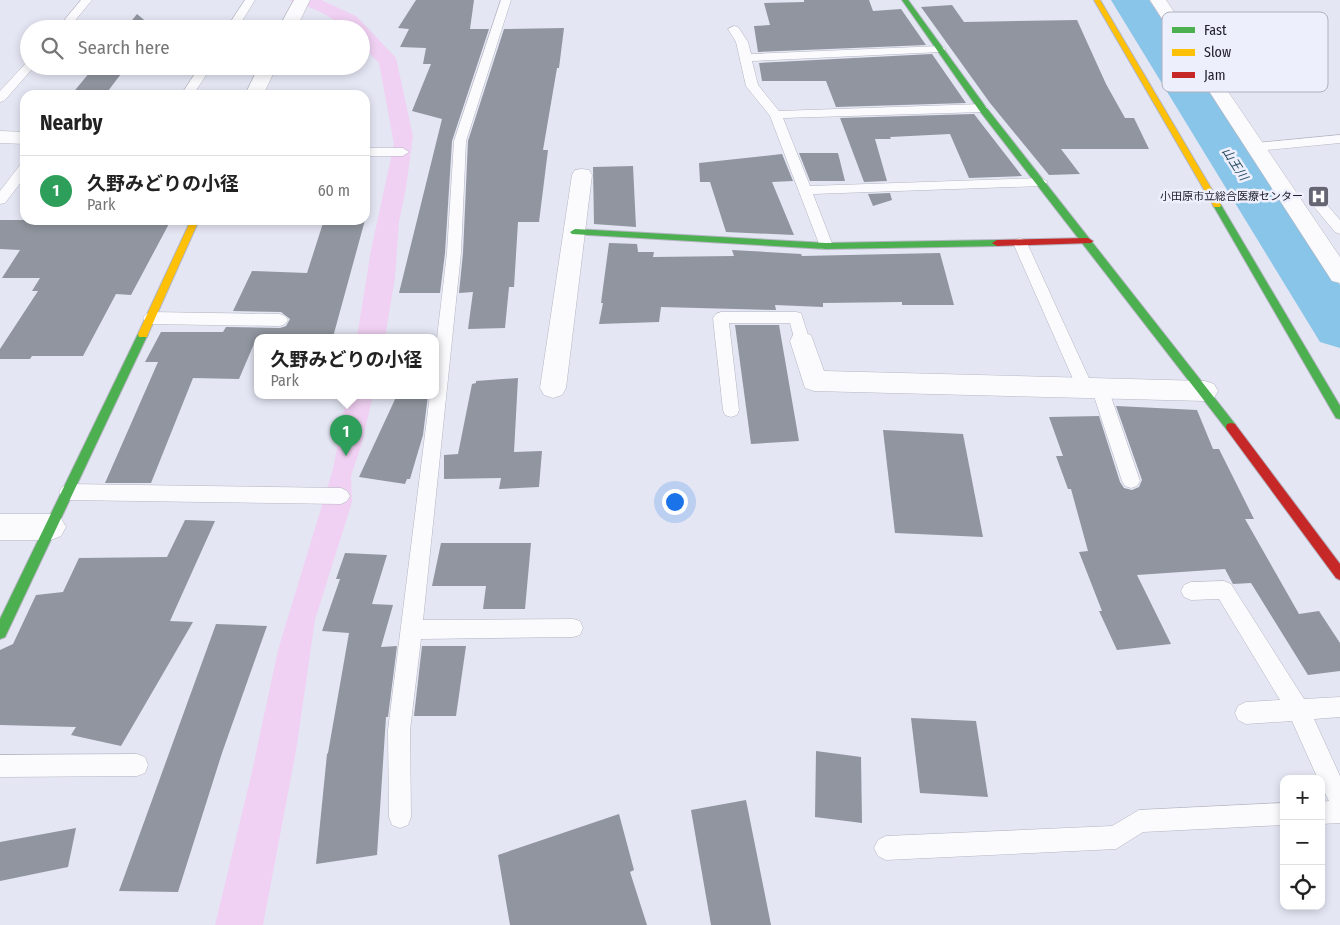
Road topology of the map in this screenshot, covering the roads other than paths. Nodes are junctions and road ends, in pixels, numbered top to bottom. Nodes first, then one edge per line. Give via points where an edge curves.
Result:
1 (87, 0) edge
2 (250, 0) edge
3 (302, 0) edge
4 (506, 0) edge
5 (905, 0) edge
6 (1097, 0) edge
7 (1158, 0) edge
8 (1166, 12) edge
9 (70, 20) edge
10 (237, 20) edge
11 (292, 20) edge
12 (734, 29) dead end
13 (940, 49) junction
14 (747, 58) junction
15 (21, 75) edge
16 (200, 75) edge
17 (264, 75) edge
18 (190, 90) edge
19 (256, 90) edge
20 (1219, 92) edge
21 (0, 98) edge
22 (982, 108) junction
23 (776, 116) junction
24 (0, 137) edge
25 (20, 138) edge
26 (1340, 139) edge
27 (1256, 147) junction
28 (370, 152) edge
29 (403, 152) dead end
30 (20, 174) edge
31 (582, 175) dead end
32 (1041, 182) junction
33 (804, 190) junction
34 (0, 200) edge
35 (1317, 202) dead end
36 (193, 225) edge
37 (1340, 229) edge
38 (574, 232) junction
39 (1340, 238) edge
40 (1317, 239) junction
41 (1088, 241) junction
42 (1020, 243) junction
43 (826, 246) junction
44 (1340, 275) edge
45 (151, 318) junction
46 (280, 320) dead end
47 (802, 341) joint
48 (439, 388) edge
49 (553, 388) dead end
50 (1092, 388) junction
51 (1205, 391) junction
52 (438, 399) edge
53 (731, 410) dead end
54 (1340, 415) edge
55 (1131, 481) dead end
56 (68, 492) junction
57 (341, 496) dead end
58 (0, 527) edge
59 (51, 527) junction
60 (1340, 574) edge
61 (1191, 591) dead end
62 (573, 628) dead end
63 (412, 630) junction
64 (0, 633) edge
65 (1340, 707) edge
66 (1299, 711) junction
67 (1246, 713) dead end
68 (137, 765) dead end
69 (0, 766) edge
70 (1340, 801) edge
71 (1325, 812) edge
72 (1340, 812) edge
73 (1280, 814) edge
74 (400, 817) dead end
75 (886, 848) dead end

1 - 9 lane
2 - 10 lane
3 - 11 street
4 - 48 lane via 460,141 454,253
5 - 13 street
6 - 54 street
7 - 8 street
12 - 14 lane
13 - 14 lane
13 - 22 street
14 - 23 lane via 752,86
15 - 21 lane
16 - 18 lane
17 - 19 street
20 - 27 street
22 - 23 lane
22 - 32 street
23 - 33 lane
24 - 25 street
26 - 27 lane
27 - 40 street
28 - 29 lane
30 - 34 lane
31 - 38 street
32 - 33 lane
32 - 41 street
33 - 43 lane
35 - 37 lane
36 - 45 street
38 - 43 street
38 - 49 street
39 - 40 lane
40 - 44 street
41 - 42 street
41 - 51 street
42 - 43 street
42 - 50 lane
45 - 46 lane
45 - 56 street
47 - 50 street via 814,380
47 - 53 lane via 796,318 721,318
50 - 51 street
50 - 55 lane
51 - 60 street
52 - 63 lane
56 - 57 lane
56 - 59 street
58 - 59 street
59 - 64 street
61 - 66 lane via 1224,590
62 - 63 lane
63 - 74 lane via 399,730
65 - 66 lane
66 - 67 lane
66 - 70 lane
68 - 69 lane
71 - 72 lane
73 - 75 lane via 1139,821 1116,837

